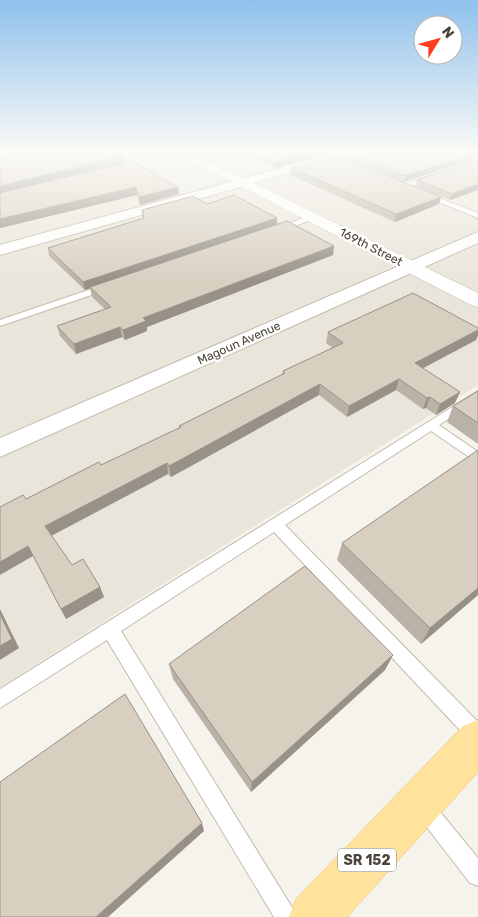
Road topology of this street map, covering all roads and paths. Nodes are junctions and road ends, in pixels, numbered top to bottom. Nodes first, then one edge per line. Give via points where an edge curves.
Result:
1 (192, 196) edge
2 (268, 196) edge
3 (427, 196) edge
4 (478, 216) edge
5 (312, 218) junction
6 (265, 234) edge
7 (478, 237) edge
8 (0, 250) edge
9 (411, 267) junction
10 (113, 285) edge
11 (478, 302) edge
12 (0, 323) edge
13 (478, 395) edge
14 (431, 425) junction
15 (0, 448) edge
16 (478, 458) edge
17 (275, 524) junction
18 (110, 629) junction
19 (0, 699) edge
20 (478, 735) edge
21 (478, 741) edge
22 (420, 803) junction
23 (478, 875) edge
24 (287, 917) edge
25 (314, 917) edge

1 - 8 street
2 - 5 street, 169th Street
3 - 4 lane
5 - 6 lane
5 - 9 street, 169th Street
7 - 9 street, Magoun Avenue
9 - 11 street, 169th Street
9 - 15 street, Magoun Avenue
10 - 12 lane
13 - 14 lane
14 - 16 lane
14 - 17 lane
17 - 18 lane
17 - 20 lane
18 - 19 lane
18 - 24 lane
21 - 22 main road, SR 152
22 - 23 lane
22 - 25 main road, SR 152

